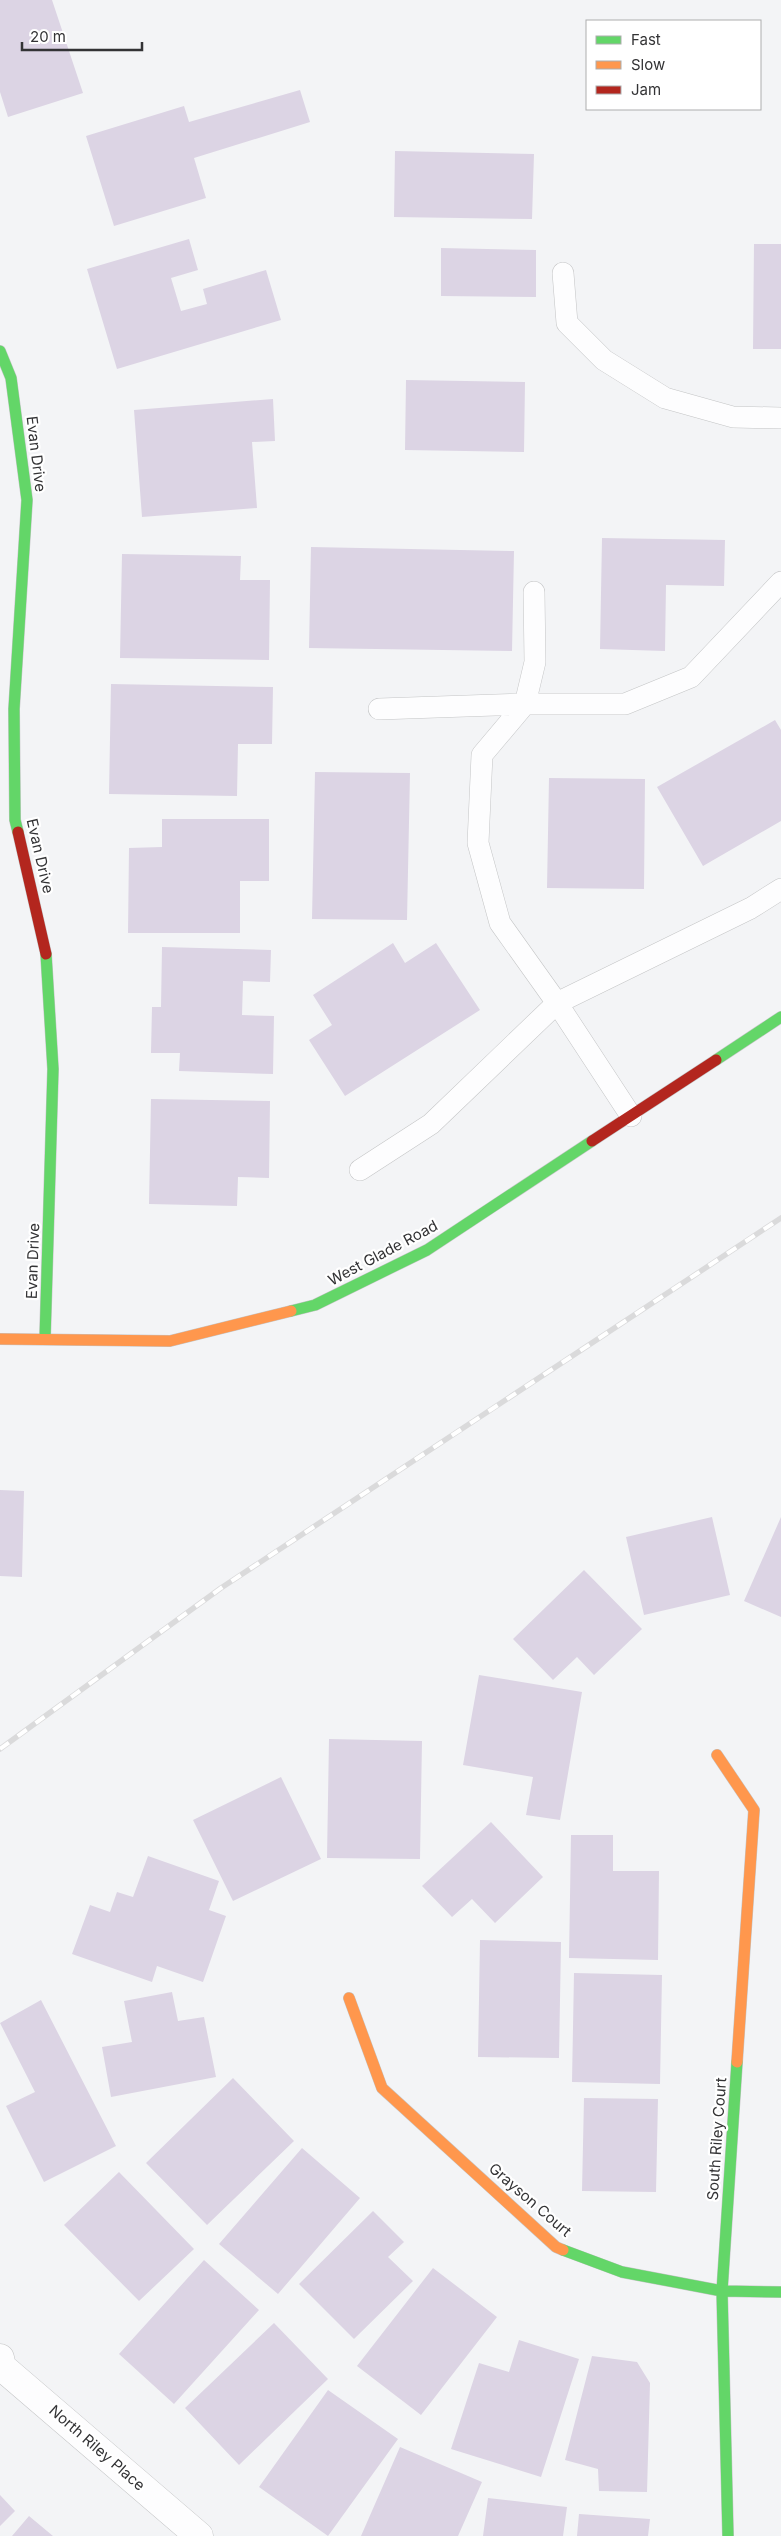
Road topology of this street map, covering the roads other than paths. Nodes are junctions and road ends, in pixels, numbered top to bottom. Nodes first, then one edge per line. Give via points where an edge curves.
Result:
1 (563, 273) dead end
2 (0, 351) edge
3 (781, 418) edge
4 (781, 582) edge
5 (534, 592) dead end
6 (524, 704) junction
7 (379, 709) dead end
8 (781, 889) edge
9 (557, 1003) junction
10 (781, 1017) edge
11 (631, 1116) junction
12 (360, 1170) dead end
13 (0, 1339) edge
14 (46, 1339) junction
15 (717, 1755) dead end
16 (349, 1998) dead end
17 (722, 2291) junction
18 (781, 2292) edge
19 (0, 2358) edge
20 (199, 2536) edge
21 (728, 2536) edge

1 - 3 lane via 566,323 604,360 665,398 733,417
2 - 14 street, Evan Drive via 11,378 27,500 14,709 15,820 46,949 48,977 53,1069
4 - 6 lane via 691,677 625,704
5 - 6 lane via 535,662
6 - 7 lane
6 - 9 lane via 482,754 478,843 500,923
8 - 9 lane via 751,908
9 - 11 lane
9 - 12 lane via 431,1124
10 - 11 street, West Glade Road
11 - 14 street, West Glade Road via 427,1250 315,1305 170,1341
13 - 14 street, West Glade Road
15 - 17 street, South Riley Court via 754,1810
16 - 17 street, Grayson Court via 382,2088 556,2247 622,2272
17 - 18 street, Grayson Court
17 - 21 street, South Riley Court
19 - 20 street, North Riley Place via 2,2366

